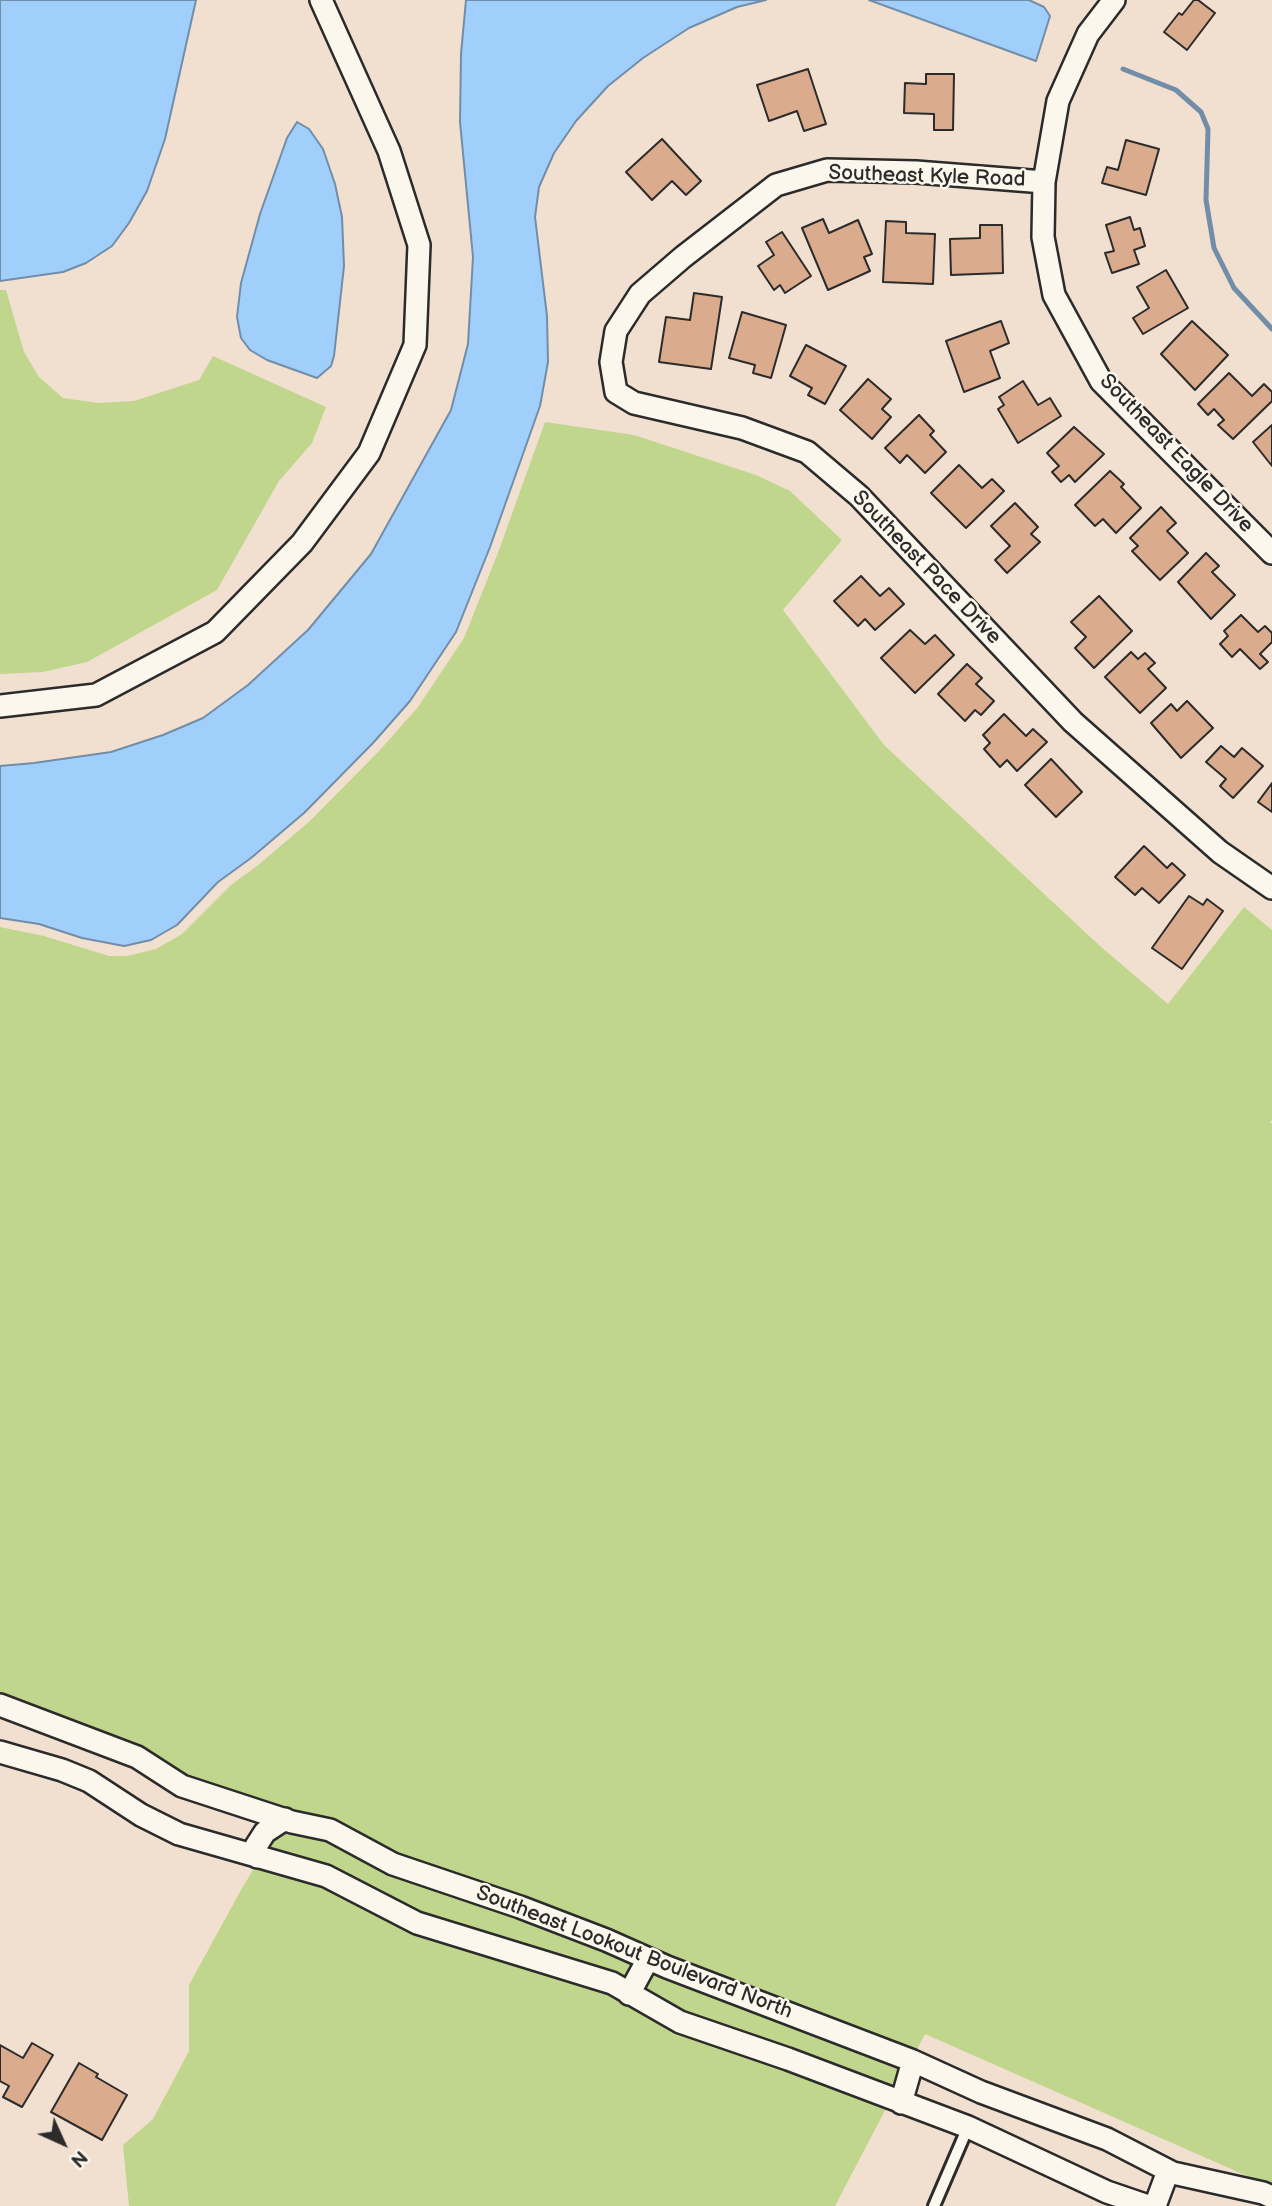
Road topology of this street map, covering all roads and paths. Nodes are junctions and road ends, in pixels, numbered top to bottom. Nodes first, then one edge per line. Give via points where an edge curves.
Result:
1 (321, 0) edge
2 (1114, 0) edge
3 (1044, 182) junction
4 (640, 294) joint
5 (1272, 553) edge
6 (0, 706) edge
7 (1272, 888) edge
8 (0, 1705) edge
9 (0, 1752) edge
10 (285, 1819) junction
11 (257, 1857) junction
12 (648, 1959) junction
13 (629, 1994) junction
14 (913, 2061) junction
15 (901, 2104) junction
16 (968, 2127) junction
17 (1168, 2171) junction
18 (1272, 2197) edge
19 (1104, 2199) edge
20 (934, 2206) edge
21 (1148, 2206) edge
22 (1155, 2206) edge

1 - 6 street via 390,151 419,245 415,345 369,453 303,542 215,632 96,695
2 - 3 street, Southeast Eagle Drive via 1088,34 1058,101
3 - 4 street, Southeast Kyle Road via 827,170 776,185
3 - 5 street, Southeast Eagle Drive via 1043,237 1054,295 1101,381
4 - 7 street, Southeast Pace Drive via 616,331 611,362 616,392 634,403 742,428 807,452 859,496 1073,722 1220,852
8 - 10 street, Southeast Lookout Boulevard North via 137,1757 182,1786
9 - 11 street, Southeast Lookout Boulevard North via 62,1769 179,1833
10 - 11 street via 265,1832 256,1846
10 - 12 street, Southeast Lookout Boulevard North via 330,1830 393,1864 520,1907
11 - 13 street, Southeast Lookout Boulevard North via 326,1876 417,1923 612,1983
12 - 13 street
12 - 14 street, Southeast Lookout Boulevard North
13 - 15 street, Southeast Lookout Boulevard North via 680,2022
14 - 15 street
14 - 17 street, Southeast Lookout Boulevard North via 1107,2139
15 - 16 street, Southeast Lookout Boulevard North
16 - 19 street, Southeast Lookout Boulevard North
16 - 20 lane
17 - 18 street, Southeast Lookout Boulevard North
17 - 22 street
19 - 21 street, Southeast Lookout Boulevard North

